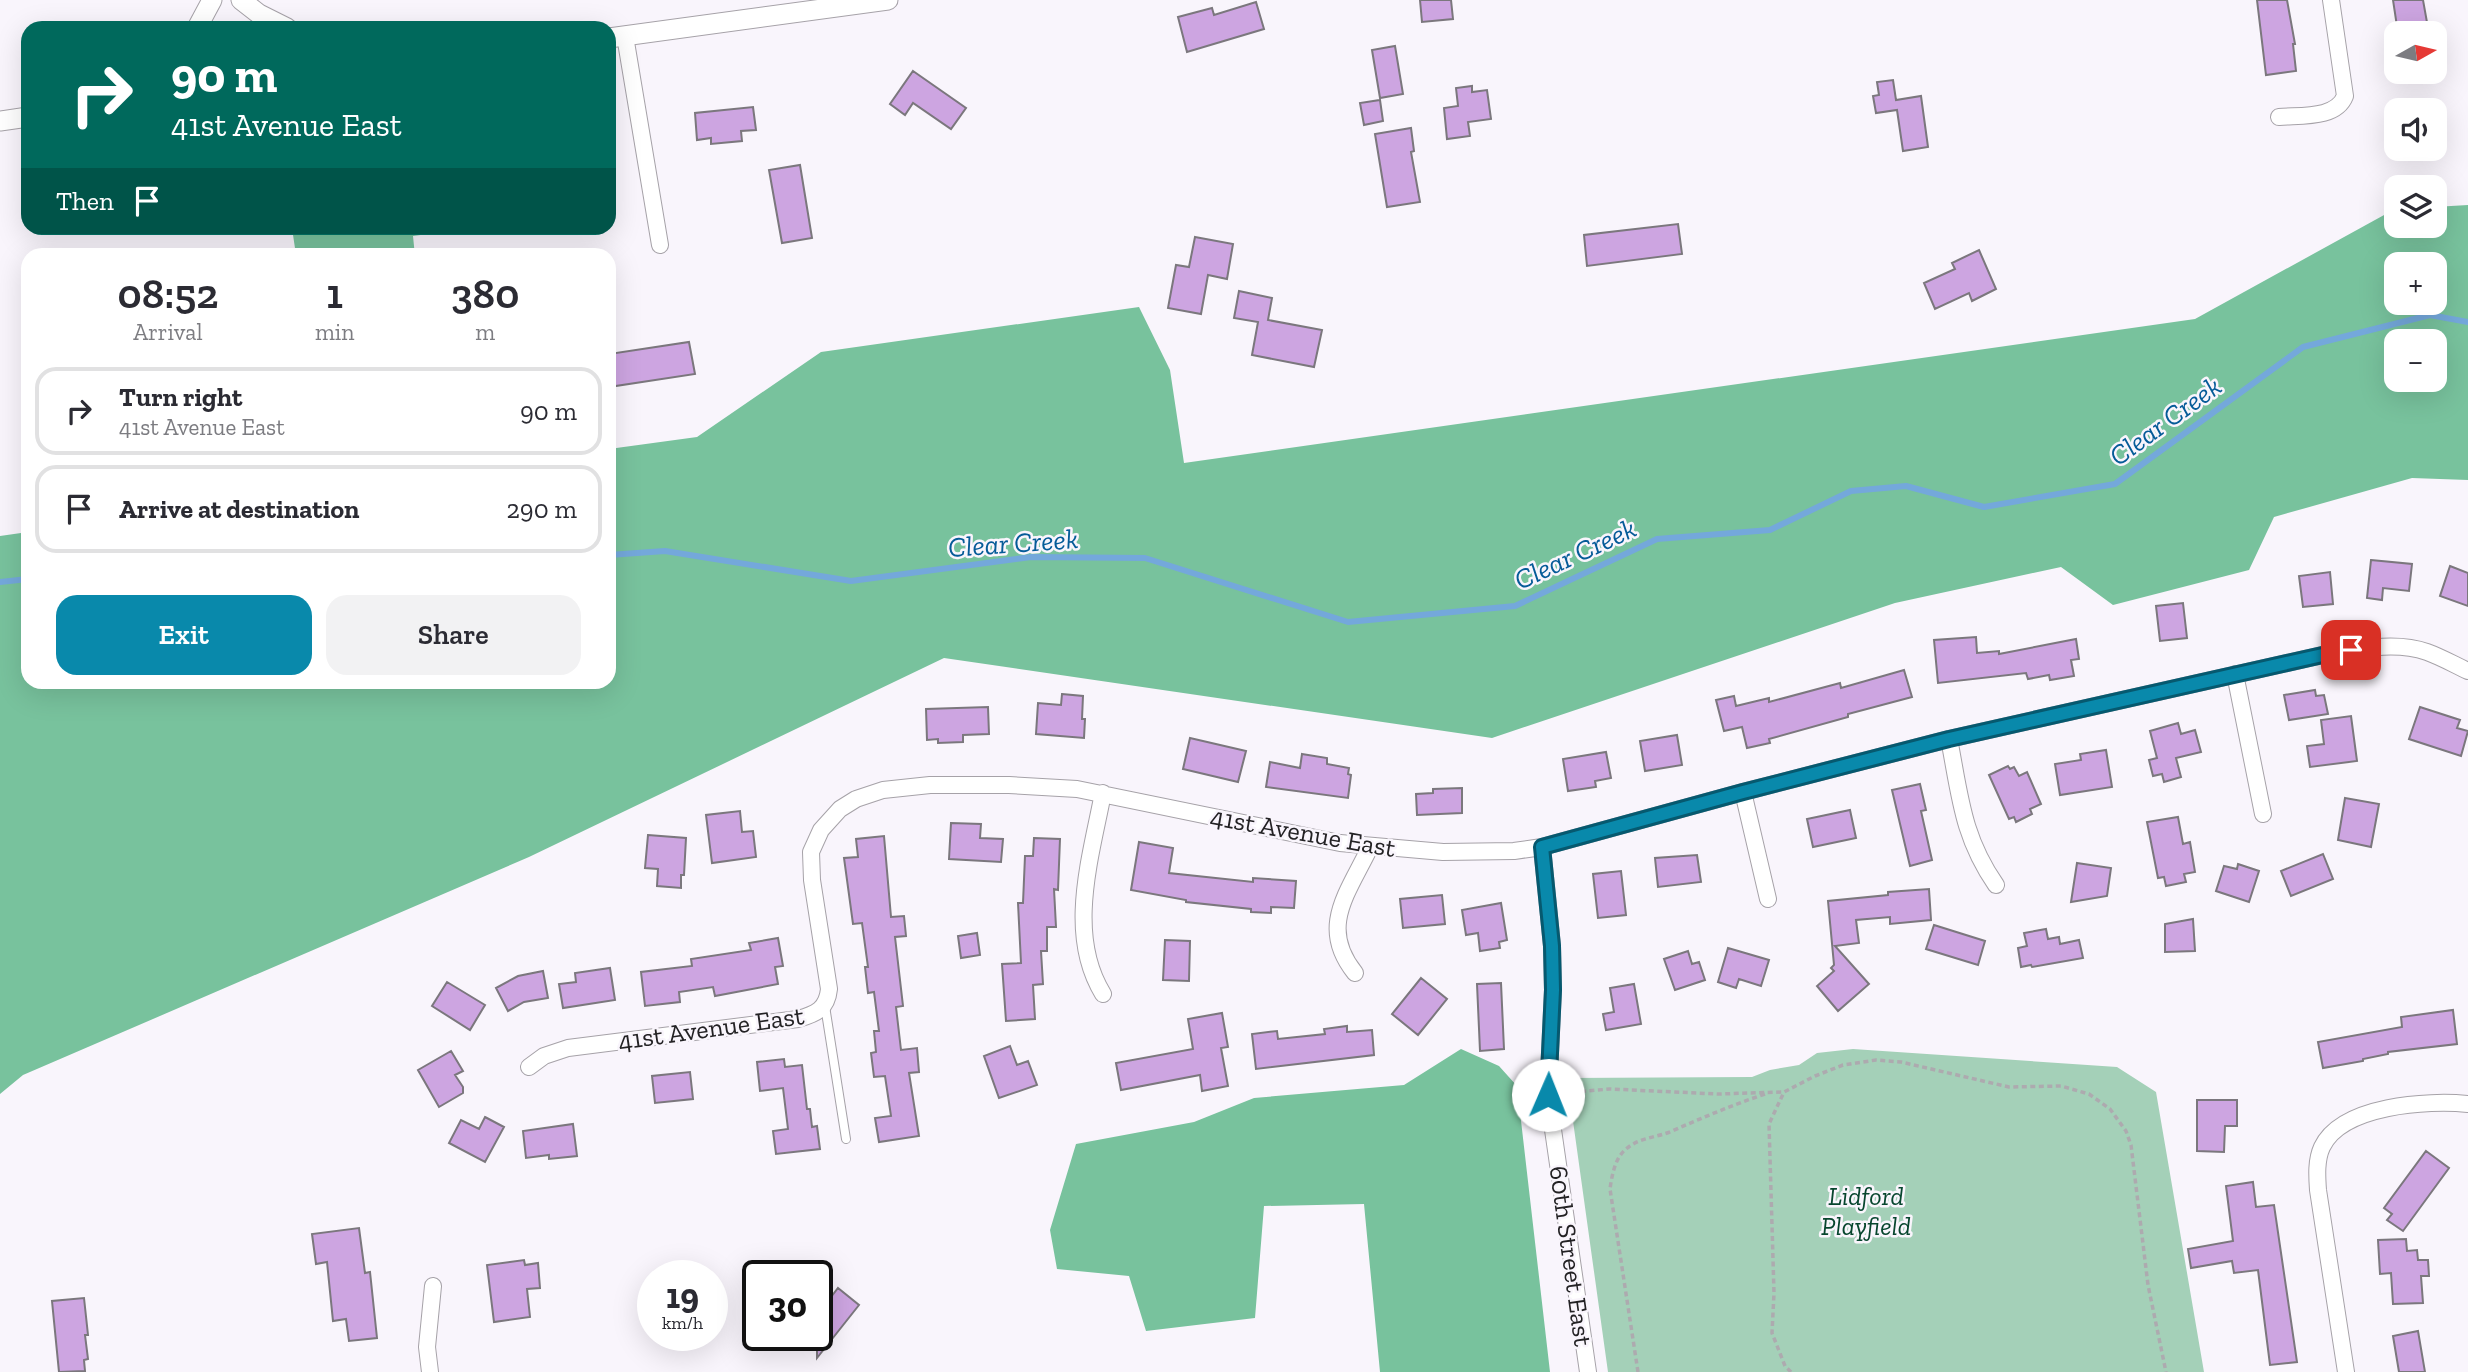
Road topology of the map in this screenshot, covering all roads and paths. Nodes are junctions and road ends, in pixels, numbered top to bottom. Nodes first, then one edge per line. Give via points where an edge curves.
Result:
1 (212, 0) edge
2 (241, 0) edge
3 (888, 0) edge
4 (2331, 0) edge
5 (201, 21) edge
6 (273, 21) edge
7 (617, 37) edge
8 (2280, 117) dead end
9 (21, 118) edge
10 (0, 121) edge
11 (660, 246) dead end
12 (2468, 671) edge
13 (2235, 674) junction
14 (1949, 739) junction
15 (1743, 792) junction
16 (1103, 793) junction
17 (2263, 814) dead end
18 (1370, 847) junction
19 (1542, 847) junction
20 (1996, 885) dead end
21 (1768, 899) dead end
22 (1355, 973) dead end
23 (1103, 995) dead end
24 (825, 1006) junction
25 (529, 1067) dead end
26 (1784, 1092) junction
27 (1768, 1093) junction
28 (1548, 1095) junction
29 (2468, 1104) edge
30 (846, 1139) dead end
31 (433, 1286) dead end
32 (430, 1372) edge
33 (1588, 1372) edge
34 (1638, 1372) edge
35 (1791, 1372) edge
36 (2166, 1372) edge
37 (2346, 1372) edge

1 - 5 street
2 - 6 street
3 - 7 street
4 - 8 street via 2345,96 2342,103 2329,112
7 - 11 street
9 - 10 street
12 - 13 street, 41st Avenue East via 2427,652 2375,647
13 - 14 street, 41st Avenue East
13 - 17 street
14 - 15 street, 41st Avenue East
14 - 20 street via 1966,828
15 - 19 street, 41st Avenue East
15 - 21 street
16 - 18 street, 41st Avenue East via 1306,838
16 - 23 street via 1086,881 1084,918 1092,973
16 - 24 street, 41st Avenue East via 1036,786 911,786 864,795 840,810 821,831 811,852 829,989
18 - 19 street, 41st Avenue East via 1466,853
18 - 22 street via 1338,914 1336,929 1345,961
19 - 28 street, 60th Street East via 1552,946
24 - 25 street, 41st Avenue East via 798,1019 568,1048
24 - 30 lane
26 - 27 path
26 - 35 path via 1769,1124 1772,1333
26 - 36 path via 1843,1065 1876,1060 2009,1087 2060,1086 2089,1094 2110,1109 2131,1145 2148,1285
27 - 28 path via 1610,1089
27 - 34 path via 1637,1141 1624,1151 1613,1171 1610,1189
28 - 33 street, 60th Street East
29 - 37 street via 2425,1103 2362,1116 2329,1135 2321,1148 2318,1190
31 - 32 street via 427,1347

